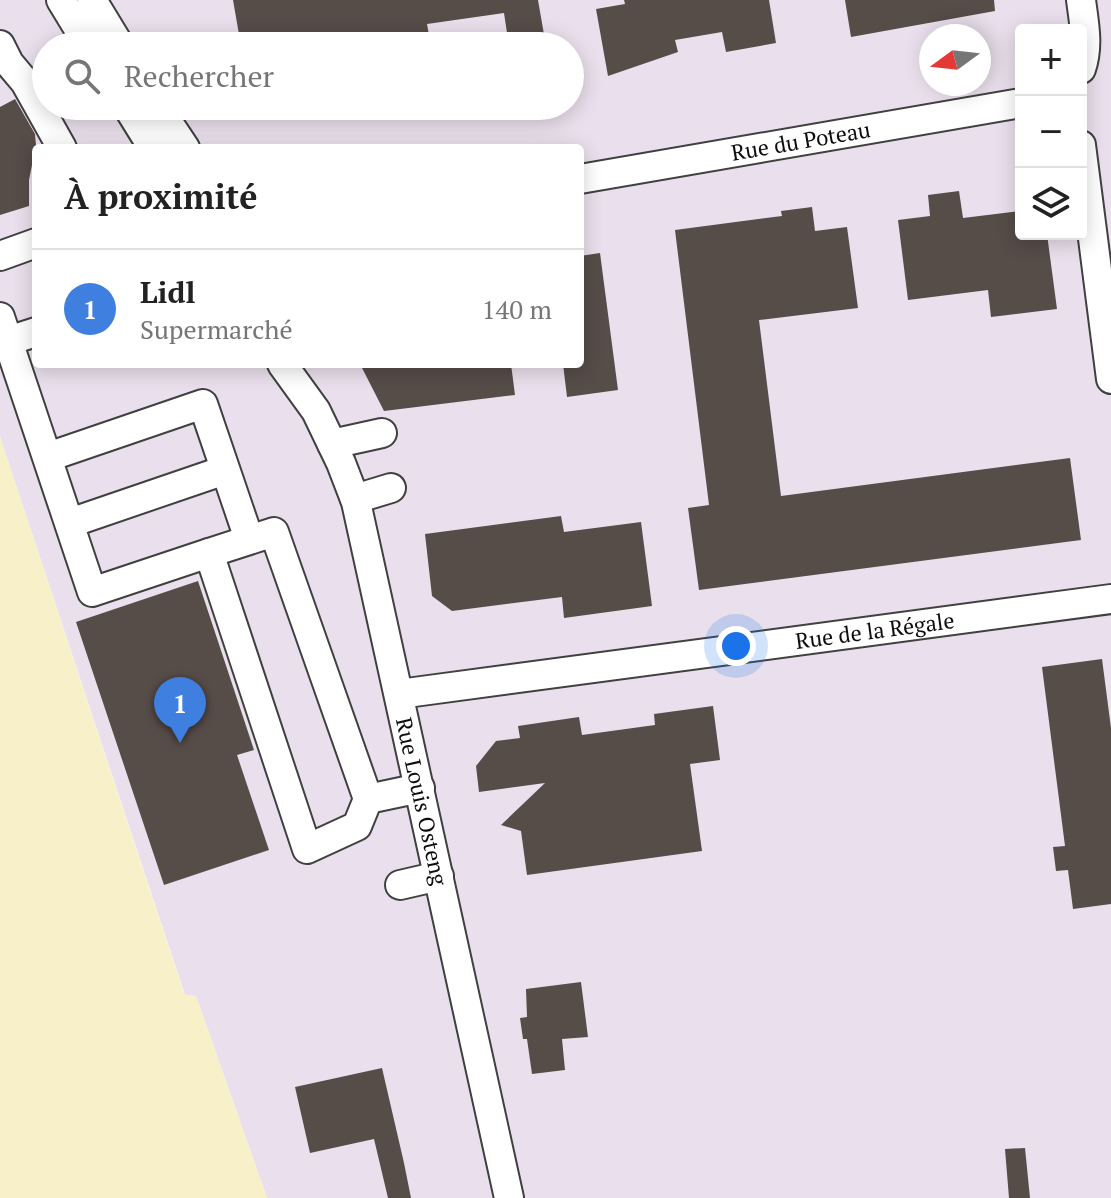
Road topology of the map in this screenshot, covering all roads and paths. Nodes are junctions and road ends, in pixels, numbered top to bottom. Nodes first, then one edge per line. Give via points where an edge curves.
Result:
1 (61, 0) edge
2 (92, 0) edge
3 (1081, 0) edge
4 (1084, 24) edge
5 (80, 32) edge
6 (111, 32) edge
7 (0, 45) edge
8 (32, 94) edge
9 (1015, 104) edge
10 (46, 120) edge
11 (136, 120) edge
12 (166, 120) edge
13 (60, 144) edge
14 (151, 144) edge
15 (182, 144) edge
16 (1084, 168) edge
17 (584, 178) edge
18 (32, 244) edge
19 (0, 256) edge
20 (4, 329) edge
21 (32, 332) edge
22 (285, 368) edge
23 (304, 368) edge
24 (1111, 379) edge
25 (316, 411) junction
26 (382, 433) dead end
27 (332, 444) junction
28 (48, 457) junction
29 (225, 470) junction
30 (391, 488) dead end
31 (355, 499) junction
32 (70, 523) junction
33 (249, 539) junction
34 (209, 553) junction
35 (1111, 599) edge
36 (399, 694) junction
37 (420, 788) junction
38 (368, 799) junction
39 (439, 876) junction
40 (400, 885) dead end
41 (509, 1198) edge

1 - 5 street
2 - 6 street
3 - 4 street
7 - 8 street
9 - 17 street, Rue du Poteau
10 - 13 street
11 - 14 street
12 - 15 street
16 - 24 street
18 - 19 street
20 - 21 street
20 - 28 street
22 - 25 street, Rue Louis Osteng
23 - 25 street, Rue Louis Osteng
25 - 27 street, Rue Louis Osteng
26 - 27 street
27 - 31 street, Rue Louis Osteng
28 - 29 street via 203,404
28 - 32 street
29 - 32 street
29 - 33 street
30 - 31 street
31 - 36 street, Rue Louis Osteng
32 - 34 street via 92,592
33 - 34 street
33 - 38 street via 274,532
34 - 38 street via 307,849 357,826
35 - 36 street, Rue de la Régale
36 - 37 street, Rue Louis Osteng
37 - 38 street
37 - 39 street, Rue Louis Osteng
39 - 40 street
39 - 41 street, Rue Louis Osteng

